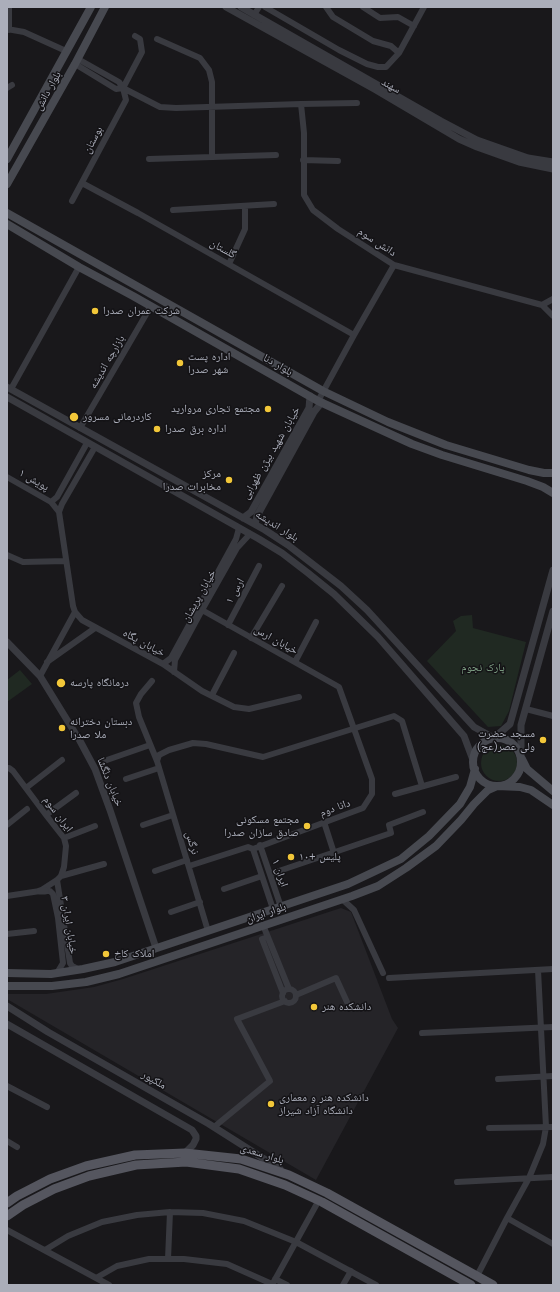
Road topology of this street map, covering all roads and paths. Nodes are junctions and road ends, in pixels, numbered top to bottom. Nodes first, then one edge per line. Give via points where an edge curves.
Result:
1 (9, 7) edge
2 (91, 7) edge
3 (106, 7) edge
4 (226, 7) edge
5 (240, 7) edge
6 (259, 7) edge
7 (265, 7) edge
8 (326, 7) edge
9 (363, 7) edge
10 (422, 8) edge
11 (252, 18) junction
12 (414, 26) junction
13 (8, 29) edge
14 (135, 36) dead end
15 (157, 39) dead end
16 (66, 51) junction
17 (399, 53) junction
18 (76, 61) junction
19 (123, 88) junction
20 (357, 102) dead end
21 (301, 104) junction
22 (212, 107) junction
23 (276, 155) dead end
24 (212, 157) junction
25 (7, 159) edge
26 (150, 159) dead end
27 (303, 160) junction
28 (338, 161) dead end
29 (553, 162) edge
30 (553, 169) edge
31 (82, 183) junction
32 (7, 184) edge
33 (72, 201) dead end
34 (274, 204) dead end
35 (245, 206) junction
36 (173, 210) dead end
37 (7, 213) edge
38 (7, 224) edge
39 (229, 264) junction
40 (394, 265) junction
41 (79, 267) junction
42 (553, 299) edge
43 (542, 305) junction
44 (151, 306) junction
45 (553, 316) edge
46 (354, 334) junction
47 (9, 388) edge
48 (324, 391) junction
49 (310, 396) junction
50 (7, 397) edge
51 (320, 402) junction
52 (80, 428) junction
53 (87, 443) junction
54 (94, 447) junction
55 (553, 473) edge
56 (7, 477) edge
57 (553, 493) edge
58 (51, 502) junction
59 (59, 512) junction
60 (243, 518) junction
61 (255, 524) junction
62 (239, 528) junction
63 (250, 534) junction
64 (7, 555) edge
65 (66, 560) junction
66 (259, 566) dead end
67 (553, 570) edge
68 (282, 586) dead end
69 (202, 610) junction
70 (553, 611) edge
71 (75, 612) junction
72 (316, 622) dead end
73 (228, 625) junction
74 (95, 628) junction
75 (251, 638) junction
76 (7, 642) edge
77 (234, 653) dead end
78 (295, 662) junction
79 (46, 663) junction
80 (162, 664) junction
81 (174, 672) junction
82 (40, 676) junction
83 (152, 681) dead end
84 (339, 687) joint
85 (212, 695) junction
86 (299, 697) dead end
87 (526, 709) junction
88 (553, 716) edge
89 (354, 729) junction
90 (494, 738) junction
91 (150, 745) junction
92 (521, 755) junction
93 (62, 760) dead end
94 (473, 760) junction
95 (104, 761) dead end
96 (157, 762) junction
97 (7, 768) edge
98 (159, 768) junction
99 (474, 769) junction
100 (456, 777) dead end
101 (126, 779) dead end
102 (422, 786) junction
103 (497, 786) junction
104 (26, 788) junction
105 (553, 791) edge
106 (76, 793) dead end
107 (395, 794) dead end
108 (553, 805) edge
109 (27, 809) dead end
110 (423, 812) dead end
111 (46, 815) junction
112 (173, 815) junction
113 (324, 822) junction
114 (7, 825) edge
115 (143, 825) dead end
116 (95, 826) dead end
117 (429, 836) junction
118 (64, 838) junction
119 (260, 846) junction
120 (436, 846) junction
121 (253, 849) junction
122 (334, 853) junction
123 (188, 863) junction
124 (104, 864) dead end
125 (155, 871) dead end
126 (270, 874) junction
127 (262, 876) junction
128 (59, 878) junction
129 (224, 889) dead end
130 (42, 891) junction
131 (7, 896) edge
132 (342, 899) junction
133 (200, 902) junction
134 (277, 908) junction
135 (170, 912) dead end
136 (263, 926) junction
137 (34, 931) dead end
138 (208, 931) junction
139 (7, 934) edge
140 (156, 948) junction
141 (553, 969) edge
142 (80, 970) junction
143 (538, 970) junction
144 (57, 973) junction
145 (383, 973) dead end
146 (7, 974) edge
147 (389, 978) dead end
148 (7, 986) edge
149 (286, 991) junction
150 (296, 995) junction
151 (285, 1001) junction
152 (347, 1002) dead end
153 (7, 1006) edge
154 (7, 1024) edge
155 (540, 1027) junction
156 (553, 1027) edge
157 (422, 1033) dead end
158 (553, 1076) edge
159 (544, 1077) junction
160 (498, 1079) dead end
161 (7, 1086) edge
162 (46, 1107) dead end
163 (214, 1127) junction
164 (546, 1127) junction
165 (553, 1127) edge
166 (489, 1128) dead end
167 (7, 1141) edge
168 (17, 1147) dead end
169 (185, 1153) junction
170 (289, 1175) junction
171 (553, 1177) edge
172 (529, 1178) junction
173 (457, 1182) dead end
174 (319, 1200) junction
175 (7, 1203) edge
176 (170, 1212) junction
177 (7, 1216) edge
178 (507, 1218) junction
179 (7, 1230) edge
180 (296, 1242) junction
181 (553, 1244) edge
182 (45, 1250) junction
183 (168, 1259) junction
184 (351, 1271) junction
185 (477, 1276) junction
186 (96, 1278) junction
187 (273, 1283) edge
188 (109, 1285) edge
189 (287, 1285) edge
190 (343, 1285) edge
191 (376, 1285) edge
192 (472, 1285) edge
193 (493, 1285) edge

1 - 13 street
2 - 16 main road, بلوار دانش
3 - 18 main road, بلوار دانش
4 - 11 street, سهند
5 - 11 street, سهند
6 - 11 street
7 - 17 street via 367,64 386,67
8 - 17 street via 333,17 373,41 392,46
9 - 12 street via 380,18 398,17
10 - 12 street
11 - 29 street, سهند via 477,140 528,158
11 - 30 street, سهند via 459,139 519,162
12 - 17 street
13 - 16 street via 24,32
14 - 19 street via 140,39 142,52
15 - 22 street via 200,58 209,70 212,82
16 - 25 main road, بلوار دانش
18 - 19 street via 116,89
18 - 32 main road, بلوار دانش
19 - 22 street via 160,107
19 - 31 street, بوستان via 126,100
20 - 21 street
21 - 22 street
21 - 27 street, دانش سوم
22 - 24 street
23 - 24 street
24 - 26 street
27 - 28 street
27 - 40 street, دانش سوم via 304,195 312,210
31 - 33 street, بوستان
31 - 39 street, گلستان
34 - 35 street
35 - 36 street
35 - 39 street via 245,229
37 - 48 main road, بلوار دنا
38 - 41 main road, بلوار دنا
39 - 46 street, گلستان
40 - 43 street, دانش سوم
40 - 46 street
41 - 44 main road, بلوار دنا
41 - 47 street
42 - 43 street
43 - 45 street
44 - 49 main road, بلوار دنا
44 - 52 street, بازارچه اندیشه
46 - 48 street
47 - 52 street, بلوار اندیشه
48 - 51 street
48 - 55 main road, بلوار دنا via 388,422 446,445 530,470
49 - 51 main road, بلوار دنا
49 - 60 street, خیابان شهید بیژن ظهرابی via 309,408 251,512
50 - 53 street, بلوار اندیشه
51 - 57 main road, بلوار دنا via 412,444 527,481
51 - 61 street, خیابان شهید بیژن ظهرابی
52 - 60 street, بلوار اندیشه
53 - 54 street, بلوار اندیشه
53 - 58 street via 57,497
54 - 59 street
54 - 62 street, بلوار اندیشه
56 - 58 street, پویش ۱
58 - 59 street
59 - 65 street
60 - 61 street, بلوار اندیشه
61 - 90 street, بلوار اندیشه via 288,544 341,586 386,629 474,726
62 - 63 street, بلوار اندیشه
62 - 80 street, خیابان پریشان via 236,539 171,658
63 - 69 street, خیابان پریشان via 237,548
63 - 94 street, بلوار اندیشه via 282,553 359,617 454,723 464,736
64 - 65 street via 23,562
65 - 71 street
66 - 73 street, ارس ۱
67 - 90 street via 510,724
68 - 75 street
69 - 73 street, خیابان ارس
69 - 81 street, خیابان پریشان via 175,660
70 - 87 street
71 - 74 street, خیابان پگاه
71 - 79 street
72 - 78 street
73 - 75 street, خیابان ارس
74 - 79 street
74 - 80 street, خیابان پگاه
75 - 78 street, خیابان ارس
76 - 82 street, خیابان دلگشا
77 - 85 street
78 - 84 street, خیابان ارس
79 - 82 street
80 - 81 street, خیابان پگاه
81 - 85 street, خیابان پگاه
82 - 140 street, خیابان دلگشا via 80,740 94,769
83 - 91 street, نرگس via 136,703
84 - 89 street, دانا دوم
85 - 86 street, خیابان پگاه via 234,707 250,709
87 - 88 street
87 - 92 street via 521,725
89 - 96 street via 263,757 193,742 159,755
89 - 102 street via 394,716 402,721
89 - 113 street, دانا دوم via 372,779 372,794 363,808
90 - 92 main road via 501,738 514,744
90 - 94 main road via 482,743
91 - 95 street
91 - 96 street, نرگس
92 - 103 main road via 522,763 517,776 511,782
92 - 105 main road via 527,769
93 - 104 street
94 - 99 main road
96 - 98 street, نرگس
97 - 104 street, ایران سوم via 13,771
98 - 101 street
98 - 112 street, نرگس
99 - 103 main road via 483,781
99 - 117 main road, بلوار ایران via 470,787 460,804
100 - 102 street
102 - 107 street
103 - 108 main road via 531,790
103 - 120 main road, بلوار ایران via 488,790
104 - 111 street, ایران سوم
106 - 111 street
109 - 114 street
110 - 122 street via 389,825 391,833
111 - 118 street, ایران سوم
112 - 115 street
112 - 123 street, نرگس
113 - 119 street, دانا دوم
113 - 122 street
116 - 118 street
117 - 120 main road via 434,839
117 - 134 main road, بلوار ایران via 401,859 372,873 348,884
118 - 128 street, ایران سوم via 66,856
119 - 121 street, دانا دوم
119 - 126 street, ایران ۱
120 - 132 main road, بلوار ایران via 378,886
121 - 123 street, دانا دوم via 248,847
121 - 127 street, ایران ۱
122 - 126 street
123 - 125 street, دانا دوم
123 - 133 street, نرگس
124 - 128 street
126 - 134 street, ایران ۱
127 - 129 street
127 - 134 street, ایران ۱
128 - 130 street
128 - 142 street, خیابان ایران ۳ via 70,963
130 - 131 street
130 - 144 street, خیابان ایران ۳ via 50,891 53,894 58,918 63,963
132 - 136 main road, بلوار ایران
132 - 145 street via 354,910
133 - 135 street
133 - 138 street, نرگس
134 - 138 main road, بلوار ایران
136 - 148 main road, بلوار ایران via 118,974 86,982 52,986
136 - 149 street via 268,936 262,939
137 - 139 street
138 - 140 main road, بلوار ایران
140 - 142 main road, بلوار ایران via 115,962
141 - 143 street
142 - 144 main road, بلوار ایران
143 - 147 street
143 - 155 street
144 - 146 main road, بلوار ایران
149 - 150 street via 294,990
149 - 151 street via 283,996
150 - 151 street via 293,1001
150 - 152 street via 336,978
151 - 163 street via 237,1019 270,1081
153 - 163 street, ملکپور
154 - 169 street via 192,1130 196,1139
155 - 156 street
155 - 157 street
155 - 159 street
158 - 159 street
159 - 160 street
159 - 164 street
161 - 162 street
163 - 170 street, ملکپور
164 - 165 street
164 - 166 street
164 - 172 street via 543,1144
167 - 168 street
169 - 170 main road, بلوار سعدی via 241,1159
169 - 175 main road, بلوار سعدی via 135,1155 86,1166 50,1180
170 - 185 main road, بلوار سعدی via 327,1192
171 - 172 street
172 - 173 street
172 - 178 street
174 - 177 main road, بلوار سعدی via 239,1169 186,1162 136,1165 88,1176 54,1189
174 - 180 street
174 - 192 main road, بلوار سعدی
176 - 180 street via 203,1213 244,1221
176 - 182 street via 102,1222 68,1236
176 - 183 street
178 - 181 street
178 - 185 street
179 - 182 street
180 - 184 street
180 - 187 street
182 - 186 street
183 - 186 street via 149,1259 117,1266
183 - 187 street via 227,1264
184 - 190 street
184 - 191 street
185 - 192 main road
185 - 193 main road, بلوار سعدی
186 - 188 street
187 - 189 street

